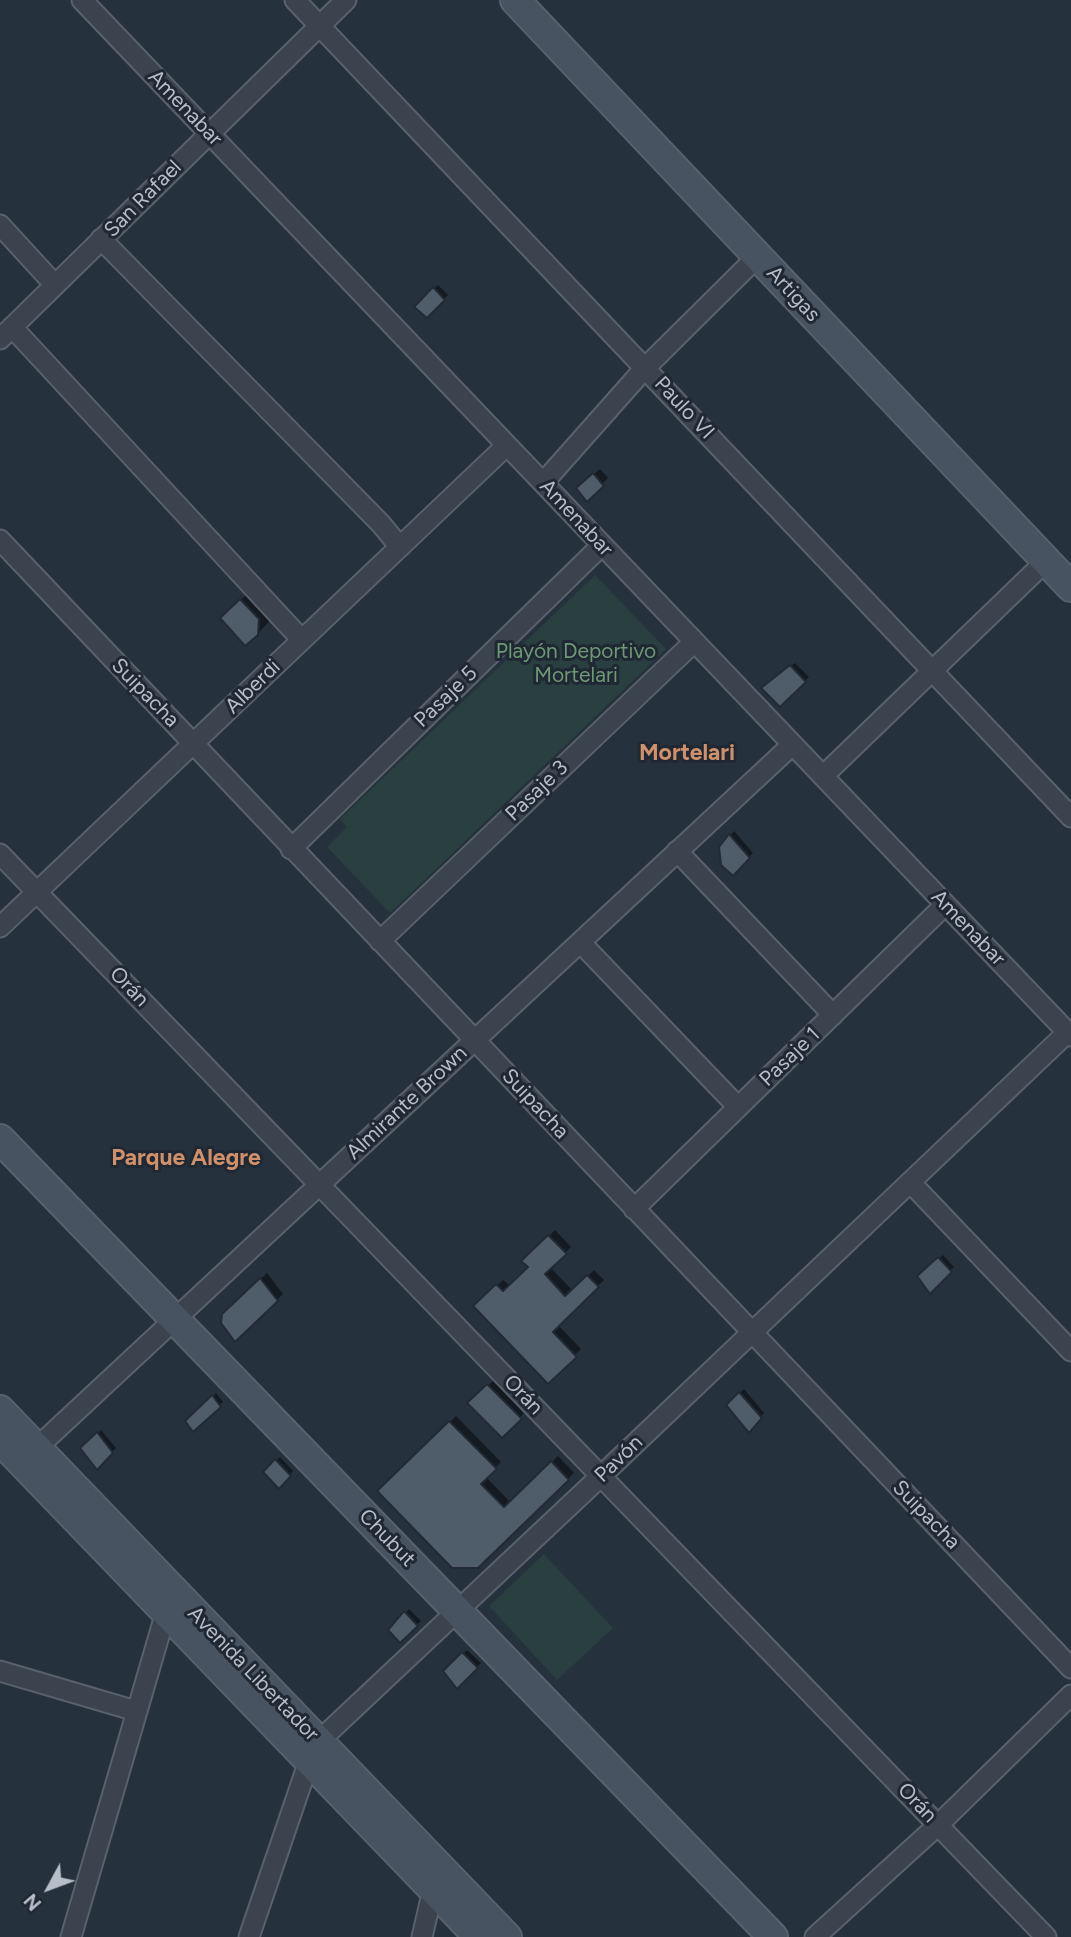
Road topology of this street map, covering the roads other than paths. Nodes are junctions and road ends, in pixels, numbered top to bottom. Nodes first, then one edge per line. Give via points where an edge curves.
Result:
1 (82, 0) edge
2 (295, 0) edge
3 (346, 0) edge
4 (515, 0) edge
5 (320, 26) junction
6 (209, 133) junction
7 (0, 225) edge
8 (102, 239) junction
9 (758, 256) junction
10 (55, 285) junction
11 (6, 333) edge
12 (646, 368) junction
13 (506, 446) junction
14 (543, 483) junction
15 (0, 540) edge
16 (601, 546) junction
17 (400, 547) junction
18 (1046, 561) junction
19 (1071, 587) edge
20 (302, 640) junction
21 (694, 642) junction
22 (932, 670) junction
23 (194, 744) junction
24 (792, 745) junction
25 (823, 776) junction
26 (1071, 817) edge
27 (292, 849) junction
28 (677, 851) junction
29 (0, 854) edge
30 (37, 892) junction
31 (945, 905) junction
32 (0, 927) edge
33 (380, 941) junction
34 (580, 942) junction
35 (833, 1015) junction
36 (1069, 1034) edge
37 (475, 1040) junction
38 (738, 1107) junction
39 (0, 1139) edge
40 (910, 1182) junction
41 (319, 1185) junction
42 (634, 1209) junction
43 (174, 1319) junction
44 (752, 1332) junction
45 (1071, 1351) edge
46 (0, 1410) edge
47 (0, 1440) edge
48 (29, 1455) junction
49 (601, 1476) junction
50 (457, 1611) junction
51 (166, 1612) junction
52 (1071, 1668) edge
53 (0, 1671) edge
54 (1071, 1695) edge
55 (136, 1711) junction
56 (314, 1751) junction
57 (938, 1825) junction
58 (433, 1890) junction
59 (71, 1937) edge
60 (249, 1937) edge
61 (422, 1937) edge
62 (479, 1937) edge
63 (507, 1937) edge
64 (773, 1937) edge
65 (815, 1937) edge
66 (1046, 1937) edge

1 - 6 street, Amenabar
2 - 5 street, Paulo VI
3 - 5 street, San Rafael
4 - 9 street, Artigas
5 - 6 street, San Rafael
5 - 12 street, Paulo VI
6 - 8 street, San Rafael
6 - 13 street, Amenabar
7 - 10 street
8 - 10 street, San Rafael
8 - 17 street
9 - 12 street
9 - 18 street, Artigas
10 - 11 street, San Rafael
11 - 20 street
12 - 14 street
12 - 22 street, Paulo VI
13 - 14 street, Amenabar
13 - 17 street, Alberdi
14 - 16 street, Amenabar
15 - 23 street, Suipacha
16 - 21 street, Amenabar
16 - 27 street, Pasaje 5
17 - 20 street, Alberdi
18 - 19 street, Artigas
18 - 22 street
20 - 23 street, Alberdi
21 - 24 street, Amenabar
21 - 33 street, Pasaje 3
22 - 25 street
22 - 26 street, Paulo VI
23 - 27 street, Suipacha
23 - 30 street, Alberdi
24 - 25 street, Amenabar
24 - 28 street, Almirante Brown
25 - 31 street, Amenabar
27 - 33 street, Suipacha
28 - 34 street, Almirante Brown
28 - 35 street
29 - 30 street, Orán
30 - 32 street, Alberdi
30 - 41 street, Orán
31 - 35 street, Pasaje 1
31 - 36 street, Amenabar
33 - 37 street, Suipacha
34 - 37 street, Almirante Brown
34 - 38 street
35 - 38 street, Pasaje 1
36 - 40 street, Pavón
37 - 41 street, Almirante Brown
37 - 42 street, Suipacha
38 - 42 street, Pasaje 1
39 - 43 street, Chubut
40 - 44 street, Pavón
40 - 45 street
41 - 43 street, Almirante Brown
41 - 49 street, Orán
42 - 44 street, Suipacha
43 - 48 street, Almirante Brown
43 - 50 street, Chubut
44 - 49 street, Pavón
44 - 52 street, Suipacha
46 - 48 street, Avenida Libertador
47 - 48 street, Avenida Libertador
48 - 51 street, Avenida Libertador
48 - 56 street, Avenida Libertador
49 - 50 street, Pavón
49 - 57 street, Orán
50 - 56 street, Pavón
50 - 64 street, Chubut
51 - 55 street
51 - 56 street, Avenida Libertador
53 - 55 street
54 - 57 street
55 - 59 street
56 - 58 street, Avenida Libertador
56 - 60 street, Pavón
56 - 63 street, Avenida Libertador
57 - 65 street
57 - 66 street, Orán
58 - 61 street
58 - 62 street, Avenida Libertador

